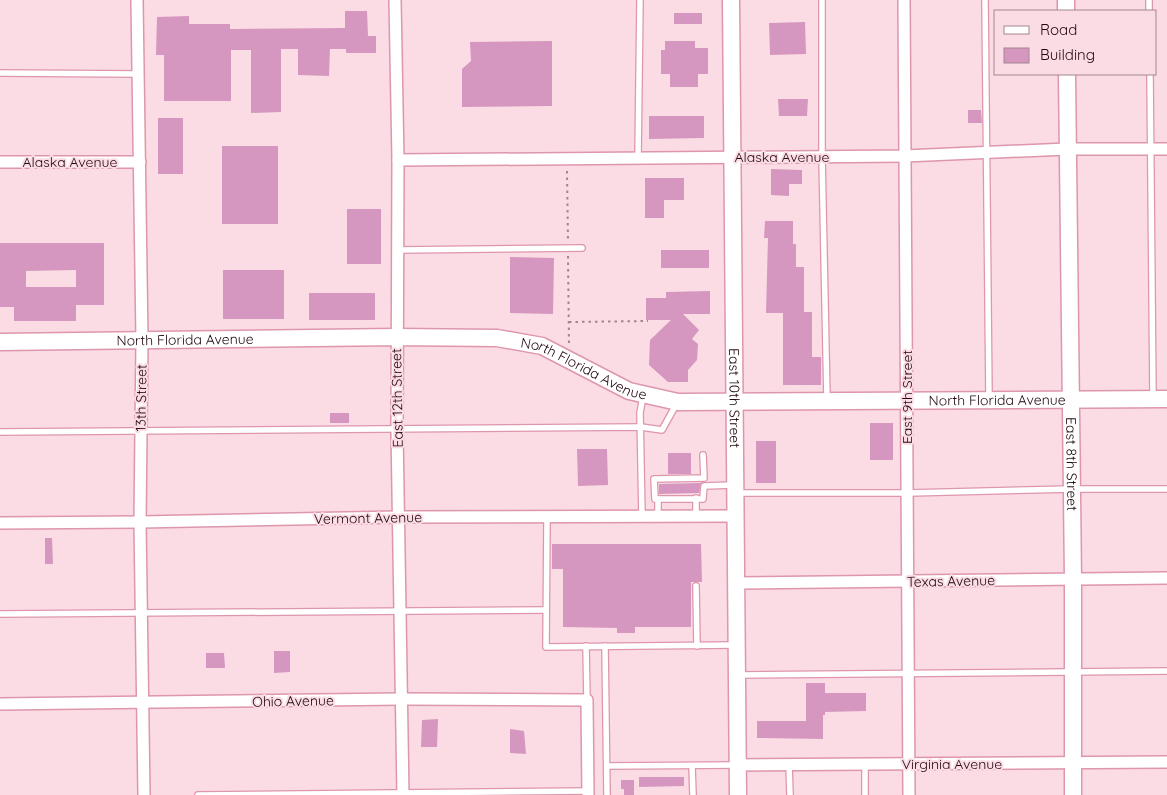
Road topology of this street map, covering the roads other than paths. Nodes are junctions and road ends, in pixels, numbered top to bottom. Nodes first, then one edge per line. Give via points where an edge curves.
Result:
1 (137, 0) edge
2 (395, 0) edge
3 (640, 0) edge
4 (731, 0) edge
5 (822, 0) edge
6 (904, 0) edge
7 (985, 0) edge
8 (0, 74) edge
9 (138, 74) junction
10 (1067, 75) edge
11 (1150, 75) edge
12 (1068, 149) junction
13 (1151, 149) junction
14 (1167, 149) edge
15 (987, 153) junction
16 (905, 156) junction
17 (732, 157) junction
18 (822, 157) junction
19 (638, 158) junction
20 (398, 160) junction
21 (0, 162) edge
22 (140, 162) junction
23 (582, 248) dead end
24 (397, 250) junction
25 (396, 337) junction
26 (142, 340) junction
27 (0, 342) edge
28 (643, 394) junction
29 (1160, 399) edge
30 (988, 400) junction
31 (1070, 400) junction
32 (907, 401) junction
33 (678, 402) junction
34 (734, 402) junction
35 (827, 402) junction
36 (641, 427) junction
37 (141, 430) junction
38 (397, 430) junction
39 (0, 432) edge
40 (703, 455) dead end
41 (704, 478) junction
42 (642, 479) junction
43 (654, 479) junction
44 (704, 486) junction
45 (735, 489) junction
46 (1072, 489) junction
47 (1167, 489) edge
48 (908, 493) junction
49 (692, 497) junction
50 (642, 499) junction
51 (656, 499) junction
52 (642, 516) junction
53 (658, 516) junction
54 (696, 516) junction
55 (735, 516) junction
56 (398, 517) junction
57 (547, 517) junction
58 (140, 522) junction
59 (0, 523) edge
60 (1074, 578) junction
61 (1167, 578) edge
62 (908, 582) junction
63 (736, 583) junction
64 (696, 586) dead end
65 (546, 610) junction
66 (400, 612) junction
67 (142, 613) junction
68 (0, 614) edge
69 (737, 645) junction
70 (586, 646) junction
71 (605, 646) junction
72 (697, 646) junction
73 (1167, 671) edge
74 (1073, 672) junction
75 (909, 673) junction
76 (737, 675) junction
77 (402, 699) junction
78 (587, 700) junction
79 (144, 702) junction
80 (0, 704) edge
81 (1167, 762) edge
82 (865, 764) junction
83 (909, 764) junction
84 (1073, 764) junction
85 (738, 765) junction
86 (789, 765) junction
87 (607, 766) junction
88 (692, 766) junction
89 (588, 793) edge
90 (402, 794) edge
91 (144, 795) edge
92 (198, 795) edge
93 (607, 795) edge
94 (693, 795) edge
95 (738, 795) edge
96 (790, 795) edge
97 (865, 795) edge
98 (910, 795) edge
99 (1073, 795) edge

1 - 9 street, 13th Street
2 - 20 street, East 12th Street
3 - 19 lane
4 - 17 main road, East 10th Street
5 - 18 lane
6 - 16 street, East 9th Street
7 - 15 lane
8 - 9 lane
9 - 22 street, 13th Street
10 - 12 main road, East 8th Street
11 - 13 lane
12 - 13 street, Alaska Avenue
12 - 15 street, Alaska Avenue
12 - 31 main road, East 8th Street
13 - 14 street, Alaska Avenue
13 - 29 lane
15 - 16 street, Alaska Avenue
15 - 30 lane
16 - 18 street, Alaska Avenue
16 - 32 street, East 9th Street
17 - 18 street, Alaska Avenue
17 - 19 street, Alaska Avenue
17 - 34 main road, East 10th Street
18 - 35 lane
19 - 20 street, Alaska Avenue
20 - 24 street, East 12th Street
21 - 22 street, Alaska Avenue
22 - 26 street, 13th Street
23 - 24 lane
24 - 25 street, East 12th Street
25 - 26 main road, North Florida Avenue
25 - 28 main road, North Florida Avenue via 497,338 542,346 630,391
25 - 38 street, East 12th Street
26 - 27 main road, North Florida Avenue
26 - 37 street, 13th Street
28 - 33 main road, North Florida Avenue
28 - 36 lane
29 - 31 main road, North Florida Avenue
30 - 31 main road, North Florida Avenue
30 - 32 main road, North Florida Avenue
31 - 46 main road, East 8th Street
32 - 35 main road, North Florida Avenue
32 - 48 street, East 9th Street
33 - 34 main road, North Florida Avenue
33 - 36 lane via 662,430
34 - 35 main road, North Florida Avenue
34 - 45 main road, East 10th Street
36 - 38 lane
36 - 42 lane
37 - 38 lane
37 - 39 lane
37 - 58 street, 13th Street
38 - 56 street, East 12th Street
40 - 41 lane
41 - 43 lane
41 - 44 lane
42 - 43 lane
42 - 50 lane
43 - 51 lane
44 - 45 lane
44 - 49 lane via 703,499
45 - 48 lane
45 - 55 main road, East 10th Street
46 - 47 lane
46 - 48 lane
46 - 60 main road, East 8th Street
48 - 62 street, East 9th Street
49 - 51 lane
49 - 54 lane
50 - 51 lane
50 - 52 lane
51 - 53 lane
52 - 53 street, Vermont Avenue
52 - 57 street, Vermont Avenue
53 - 54 street, Vermont Avenue
54 - 55 street, Vermont Avenue
55 - 63 main road, East 10th Street
56 - 57 street, Vermont Avenue
56 - 58 street, Vermont Avenue
56 - 66 street, East 12th Street
57 - 65 lane
58 - 59 street, Vermont Avenue
58 - 67 street, 13th Street
60 - 61 street, Texas Avenue
60 - 62 street, Texas Avenue
60 - 74 main road, East 8th Street
62 - 63 street, Texas Avenue
62 - 75 street, East 9th Street
63 - 69 main road, East 10th Street
64 - 72 lane
65 - 66 lane
65 - 70 lane via 546,647
66 - 67 lane
66 - 77 street, East 12th Street
67 - 68 lane
67 - 79 street, 13th Street
69 - 72 lane
69 - 76 main road, East 10th Street
70 - 71 lane
70 - 78 lane
71 - 72 lane
71 - 87 lane
73 - 74 lane
74 - 75 lane
74 - 84 main road, East 8th Street
75 - 76 lane
75 - 83 street, East 9th Street
76 - 85 main road, East 10th Street
77 - 78 street, Ohio Avenue
77 - 79 street, Ohio Avenue
77 - 90 street, East 12th Street
78 - 89 street
79 - 80 street, Ohio Avenue
79 - 91 street, 13th Street
81 - 84 street, Virginia Avenue
82 - 83 street, Virginia Avenue
82 - 86 street, Virginia Avenue
82 - 97 lane
83 - 84 street, Virginia Avenue
83 - 98 street, East 9th Street
84 - 99 main road, East 8th Street
85 - 86 street, Virginia Avenue
85 - 88 lane
85 - 95 main road, East 10th Street
86 - 96 lane
87 - 88 lane
87 - 93 lane
88 - 94 lane
89 - 90 lane
90 - 92 lane

